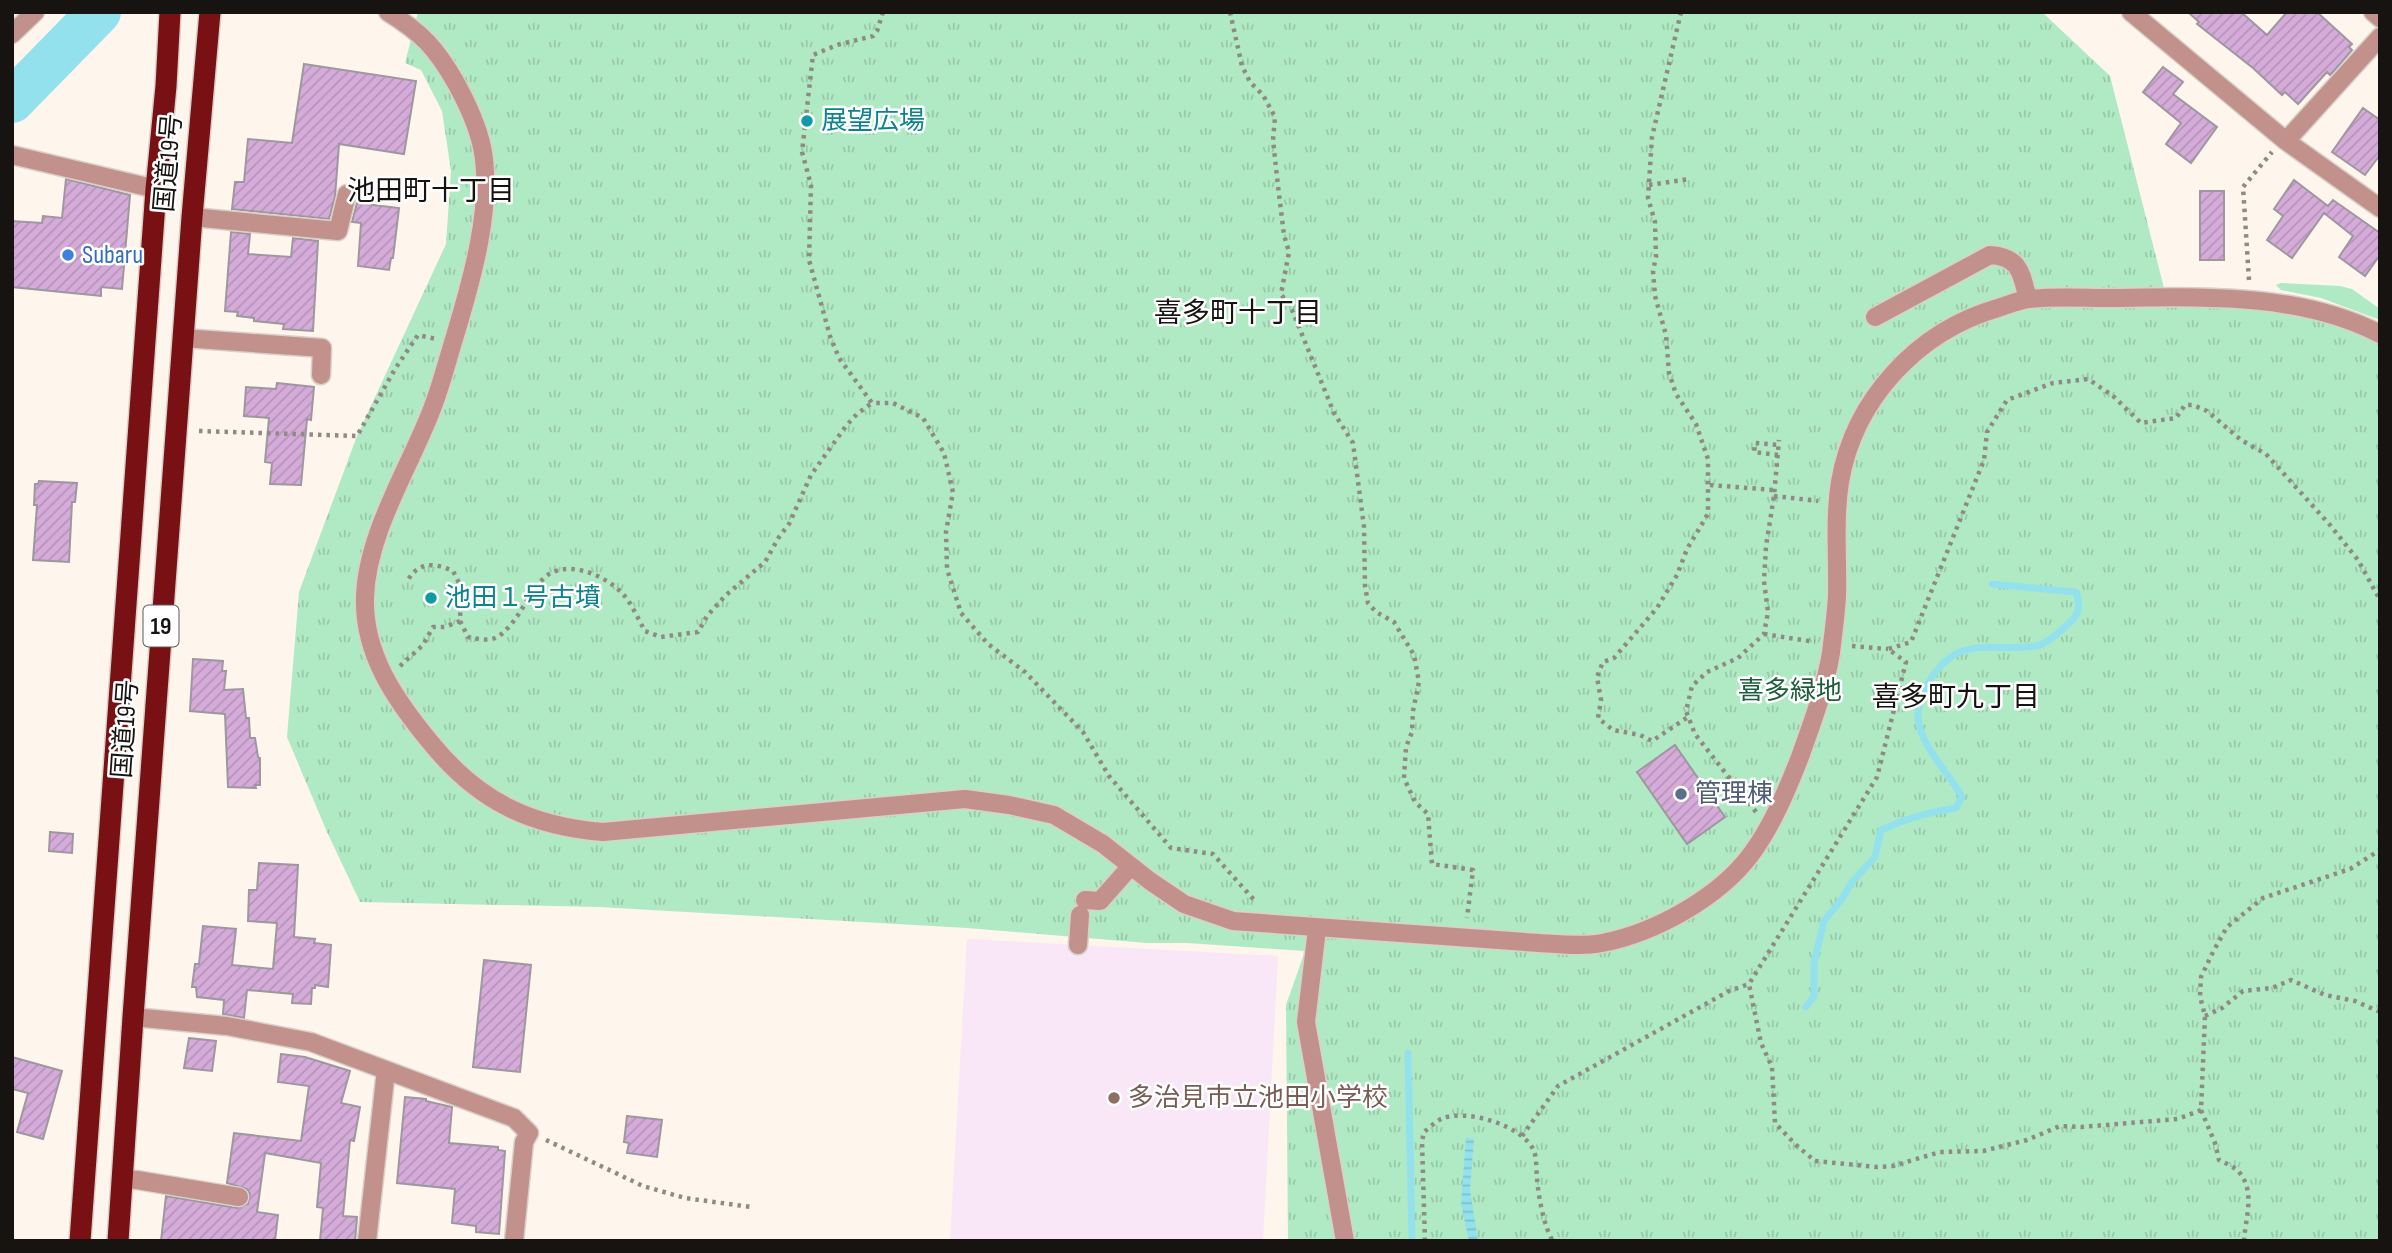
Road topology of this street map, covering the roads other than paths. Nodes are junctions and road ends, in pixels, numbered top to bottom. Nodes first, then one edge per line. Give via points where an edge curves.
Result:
1 (35, 12) edge
2 (170, 12) edge
3 (211, 12) edge
4 (388, 12) edge
5 (2131, 12) edge
6 (2373, 12) edge
7 (2380, 18) edge
8 (12, 34) edge
9 (2380, 37) edge
10 (2286, 141) junction
11 (12, 155) edge
12 (156, 189) junction
13 (347, 194) dead end
14 (2380, 208) edge
15 (192, 217) junction
16 (2028, 299) junction
17 (1875, 317) dead end
18 (2380, 334) edge
19 (183, 338) junction
20 (321, 375) dead end
21 (1131, 866) junction
22 (1317, 929) junction
23 (1078, 945) dead end
24 (132, 1017) junction
25 (386, 1070) junction
26 (122, 1180) junction
27 (239, 1197) dead end
28 (80, 1241) edge
29 (118, 1241) edge
30 (367, 1241) edge
31 (514, 1241) edge
32 (1345, 1241) edge

1 - 8 street
2 - 12 highway, 国道19号 / 19
3 - 15 highway, 国道19号 / 19
4 - 21 street via 440,55 475,123 482,149 485,192 467,298 432,408 370,554 365,598 369,642 386,678 452,769 502,805 542,822 603,832 965,799 1009,805 1054,815
5 - 10 street
6 - 7 street
9 - 10 street
10 - 14 street
11 - 12 street
12 - 28 highway, 国道19号 / 19
13 - 15 street via 338,231
15 - 19 highway, 国道19号 / 19
16 - 17 street via 2013,261 1990,255
16 - 18 street via 2250,300 2300,306
16 - 22 street via 1974,315 1912,353 1883,384 1852,437 1840,481 1837,598 1830,655 1815,717 1771,822 1726,882 1700,902 1643,930 1602,943
19 - 20 street via 322,348
19 - 24 highway, 国道19号 / 19
21 - 22 street via 1184,904 1233,921
21 - 23 street via 1100,901 1083,908
22 - 32 street via 1306,1022
24 - 25 street via 227,1026 312,1042
24 - 26 highway, 国道19号 / 19
25 - 30 street
25 - 31 street via 514,1118 529,1133 524,1142
26 - 27 street
26 - 29 highway, 国道19号 / 19

